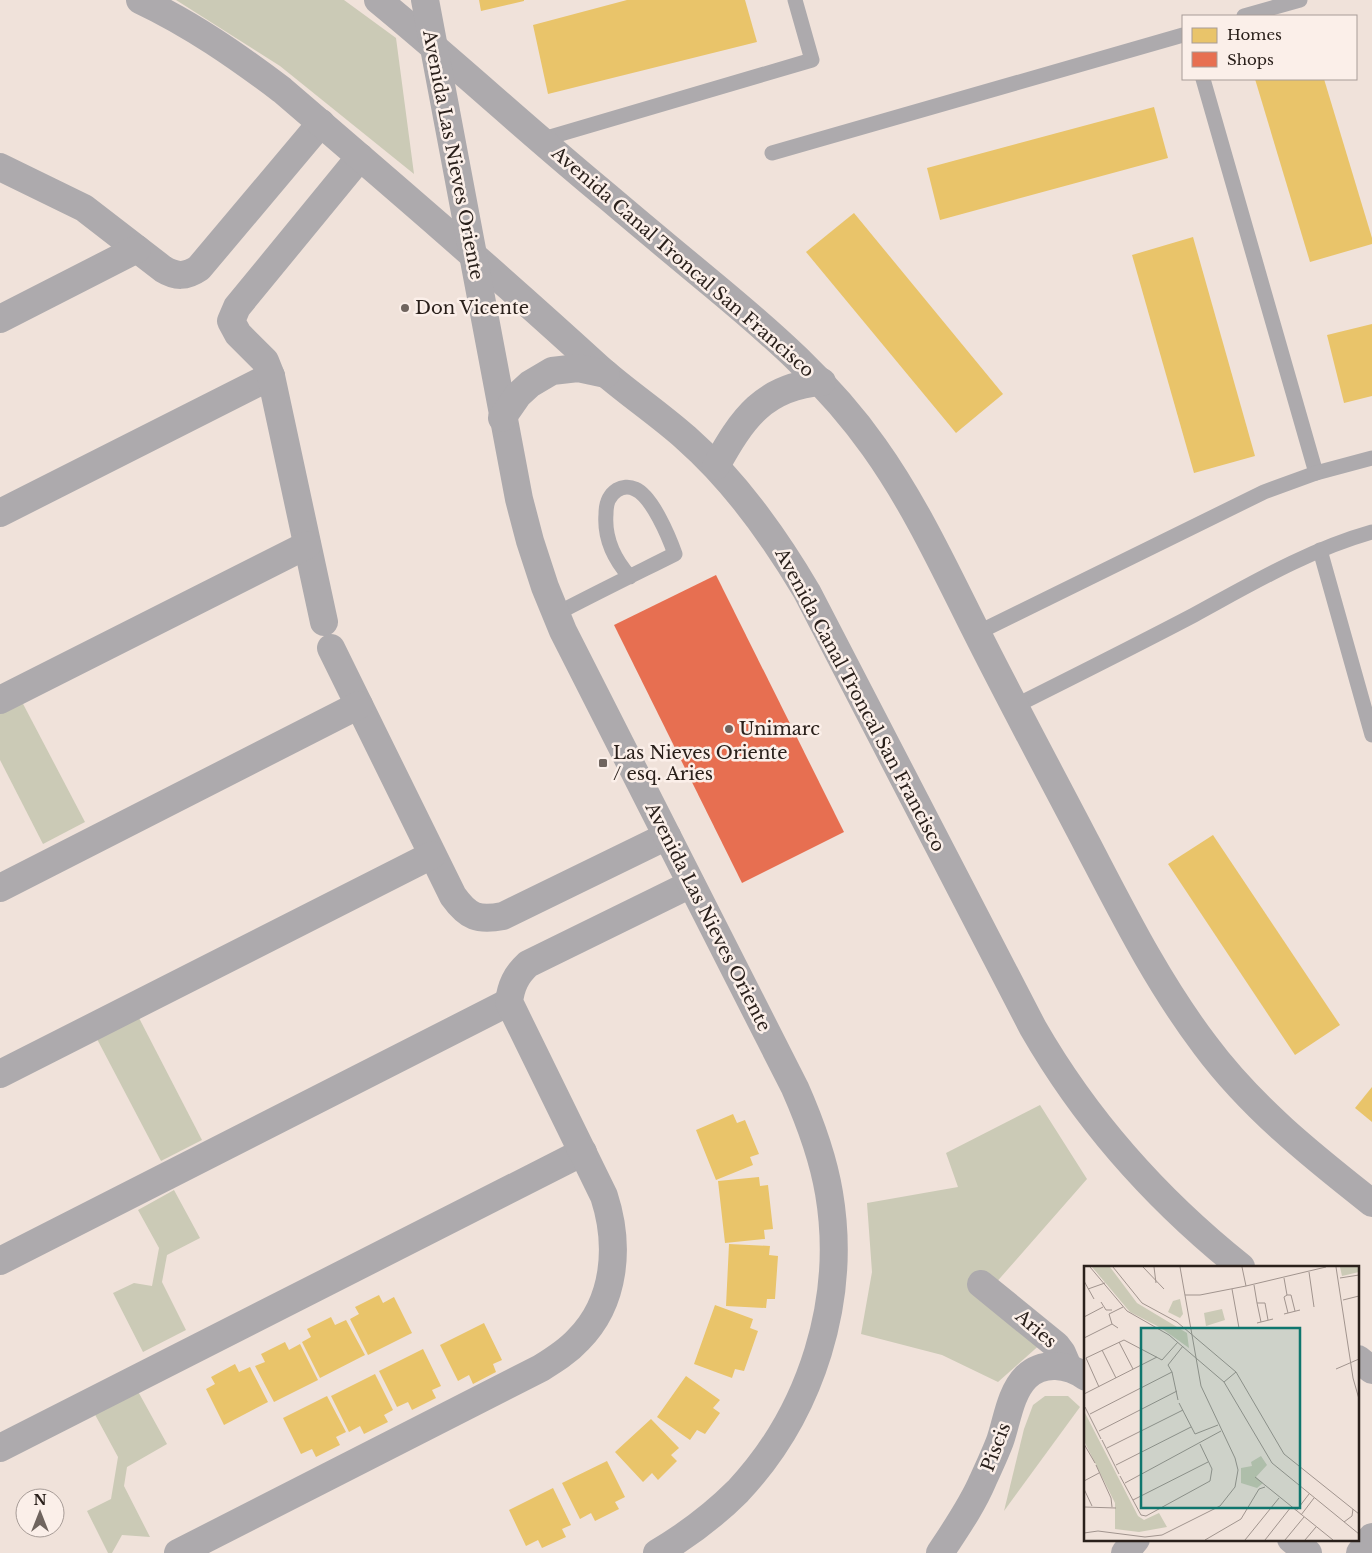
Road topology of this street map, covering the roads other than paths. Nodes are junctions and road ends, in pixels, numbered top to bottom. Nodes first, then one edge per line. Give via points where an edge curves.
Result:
1 (140, 0) edge
2 (378, 0) edge
3 (424, 0) edge
4 (795, 0) edge
5 (1300, 0) edge
6 (1248, 15) edge
7 (1182, 35) edge
8 (433, 46) junction
9 (1203, 80) edge
10 (321, 123) junction
11 (540, 140) junction
12 (772, 152) dead end
13 (360, 157) junction
14 (0, 167) edge
15 (137, 249) junction
16 (471, 254) junction
17 (0, 319) edge
18 (606, 374) junction
19 (271, 376) junction
20 (822, 382) junction
21 (502, 418) junction
22 (1372, 458) edge
23 (716, 466) junction
24 (1316, 473) junction
25 (0, 513) edge
26 (1372, 532) edge
27 (307, 545) junction
28 (1320, 550) junction
29 (630, 576) junction
30 (556, 614) junction
31 (324, 622) dead end
32 (977, 633) junction
33 (331, 648) dead end
34 (0, 700) edge
35 (359, 705) junction
36 (1015, 706) junction
37 (1372, 735) edge
38 (667, 836) junction
39 (432, 855) junction
40 (691, 884) junction
41 (0, 888) edge
42 (509, 1002) junction
43 (0, 1074) edge
44 (583, 1152) junction
45 (1372, 1203) edge
46 (0, 1261) edge
47 (1239, 1266) edge
48 (981, 1284) dead end
49 (1360, 1361) edge
50 (1372, 1370) edge
51 (1077, 1372) edge
52 (0, 1448) edge
53 (1372, 1538) edge
54 (1135, 1540) edge
55 (178, 1553) edge
56 (657, 1553) edge
57 (940, 1553) edge
58 (1125, 1553) edge
59 (1360, 1553) edge

1 - 10 street, Avenida Canal Troncal San Francisco via 241,59
2 - 8 street, Avenida Canal Troncal San Francisco
3 - 8 street, Avenida Las Nieves Oriente
4 - 11 lane via 812,60
5 - 6 lane
7 - 12 lane
8 - 11 street, Avenida Canal Troncal San Francisco
8 - 16 street, Avenida Las Nieves Oriente
9 - 24 lane
10 - 13 street, Avenida Canal Troncal San Francisco
10 - 15 street via 199,268 190,274 171,274
11 - 20 street, Avenida Canal Troncal San Francisco via 765,329
13 - 16 street, Avenida Canal Troncal San Francisco
13 - 19 street via 233,314 233,327 265,361
14 - 15 street via 84,208
15 - 17 street
16 - 18 street, Avenida Canal Troncal San Francisco
16 - 21 street, Avenida Las Nieves Oriente
18 - 21 street via 578,368 552,371 518,395
18 - 23 street, Avenida Canal Troncal San Francisco
19 - 25 street
19 - 27 street
20 - 23 street via 789,387 761,404 729,443
20 - 32 street, Avenida Canal Troncal San Francisco via 896,478
21 - 30 street, Avenida Las Nieves Oriente via 518,499
22 - 24 lane
23 - 47 street, Avenida Canal Troncal San Francisco via 767,528 807,592 1033,1028 1068,1086 1132,1165 1176,1211
24 - 32 lane via 1264,492
26 - 28 lane
27 - 31 street
27 - 34 street
28 - 36 lane
28 - 37 lane
29 - 29 lane via 674,554 669,536 654,509 642,493 627,487 620,488 608,500 605,523 613,552
29 - 30 lane
30 - 38 street, Avenida Las Nieves Oriente
32 - 36 street, Avenida Canal Troncal San Francisco
33 - 35 street
35 - 39 street
35 - 41 street
36 - 45 street, Avenida Canal Troncal San Francisco via 1144,954 1184,1017 1236,1084 1274,1122
38 - 39 street via 503,916 491,918 479,918 460,906
38 - 40 street, Avenida Las Nieves Oriente
39 - 43 street
40 - 42 street via 528,964 513,982
40 - 56 street, Avenida Las Nieves Oriente via 810,1122 829,1192 834,1227 834,1267 828,1316 819,1348 802,1395 782,1432 738,1491 696,1528
42 - 44 street
42 - 46 street
44 - 52 street
44 - 55 street via 610,1213 614,1250 612,1275 604,1301 594,1322 578,1340 561,1356 540,1368
48 - 51 street, Aries via 1050,1339
49 - 50 street
51 - 57 street, Piscis via 1057,1366 1036,1371 1019,1387 982,1483
53 - 59 street
54 - 58 street

